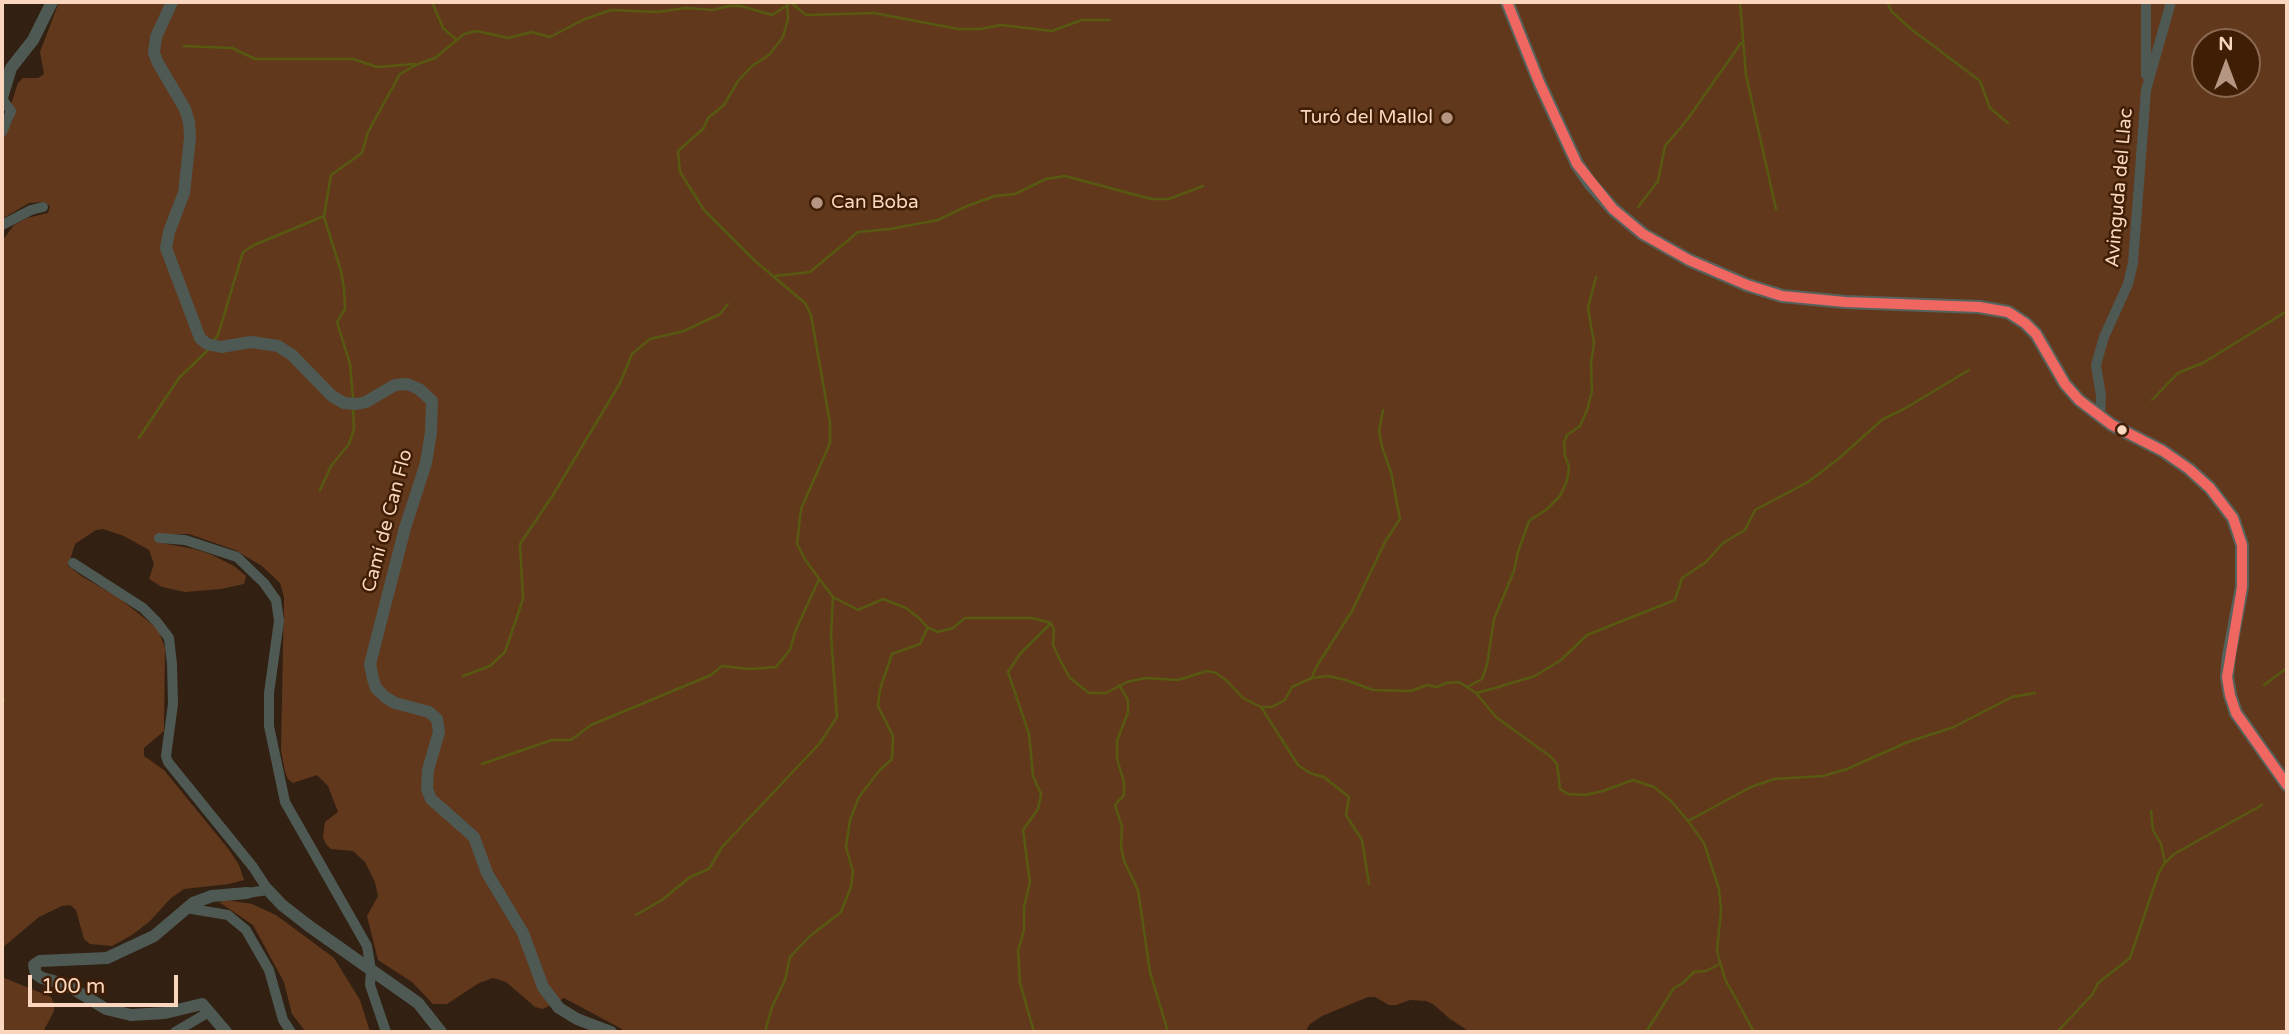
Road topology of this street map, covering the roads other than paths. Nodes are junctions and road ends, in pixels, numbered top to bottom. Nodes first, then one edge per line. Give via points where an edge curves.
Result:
1 (52, 2) edge
2 (172, 2) edge
3 (1507, 2) edge
4 (2146, 2) edge
5 (2171, 2) edge
6 (2146, 90) junction
7 (2, 98) edge
8 (2, 132) edge
9 (43, 207) dead end
10 (2, 225) edge
11 (2100, 416) junction
12 (159, 538) dead end
13 (73, 563) dead end
14 (2287, 785) edge
15 (268, 890) junction
16 (247, 893) joint
17 (186, 908) junction
18 (370, 973) junction
19 (209, 1012) junction
20 (175, 1032) edge
21 (226, 1032) edge
22 (291, 1032) edge
23 (386, 1032) edge
24 (441, 1032) edge
25 (611, 1032) edge

1 - 7 street via 29,46 10,68
2 - 25 street, Camí de Can Flo via 154,52 184,109 190,138 184,193 166,248 200,338 221,347 251,342 278,346 344,403 366,402 395,384 419,388 432,401 426,463 370,664 373,679 385,697 437,719 439,732 427,789 431,799 474,837 486,873 523,933 543,987 559,1008
3 - 11 main road via 1577,164 1613,209 1643,234 1709,269 1782,296 2008,312 2031,328 2065,384
4 - 6 street
5 - 6 street, Avinguda del Llac
6 - 11 street, Avinguda del Llac via 2133,263 2098,355
7 - 8 street via 11,111
9 - 10 street
11 - 14 main road via 2189,469 2233,518 2242,545 2243,568 2228,686 2236,713
12 - 18 street via 185,540 237,557 276,600 279,621 269,726 285,802 367,946
13 - 15 street via 143,608 169,638 173,705 165,748 168,762
15 - 16 street
15 - 18 street
16 - 17 street via 212,896
17 - 19 street via 154,936 107,958 34,965 42,978 65,984 106,1009 131,1015 202,1004
17 - 22 street via 228,915 246,930 269,970 283,1020
18 - 23 street
18 - 24 street via 418,1003
19 - 20 street
19 - 21 street

